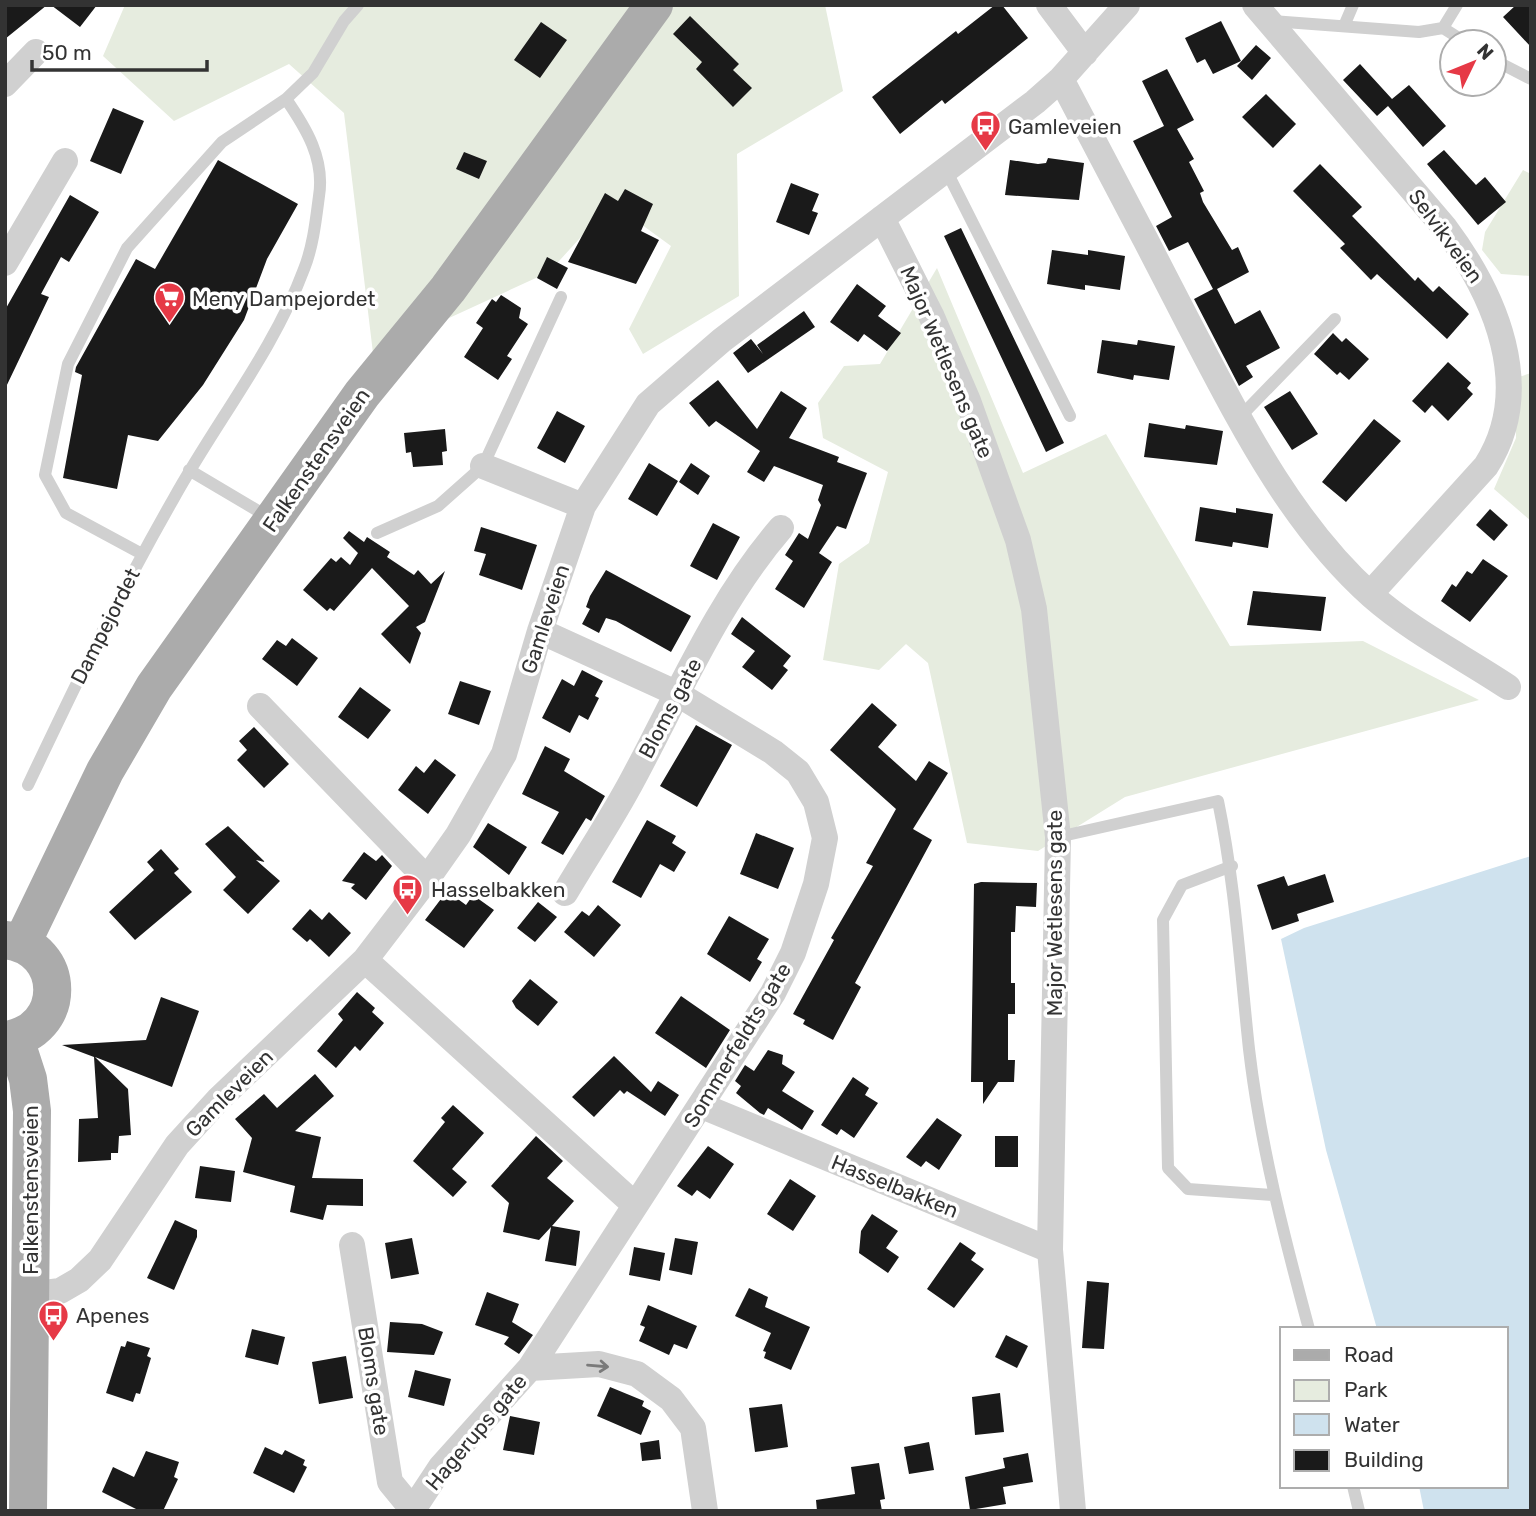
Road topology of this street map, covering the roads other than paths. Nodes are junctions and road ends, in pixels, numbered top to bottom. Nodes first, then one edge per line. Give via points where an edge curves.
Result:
1 (358, 5) edge
2 (653, 5) edge
3 (1049, 5) edge
4 (1127, 5) edge
5 (1353, 5) edge
6 (1457, 5) edge
7 (1263, 13) edge
8 (1344, 26) junction
9 (1443, 28) edge
10 (1438, 29) edge
11 (36, 52) dead end
12 (1085, 53) junction
13 (1508, 67) edge
14 (1061, 79) junction
15 (1531, 79) edge
16 (5, 84) edge
17 (286, 99) junction
18 (65, 161) dead end
19 (945, 167) junction
20 (882, 218) junction
21 (5, 263) edge
22 (561, 297) dead end
23 (1335, 319) dead end
24 (1070, 416) dead end
25 (1239, 419) junction
26 (483, 466) junction
27 (189, 470) junction
28 (583, 506) junction
29 (273, 521) junction
30 (780, 528) dead end
31 (377, 533) dead end
32 (142, 554) junction
33 (1370, 594) junction
34 (540, 631) junction
35 (1508, 687) dead end
36 (676, 693) junction
37 (260, 706) dead end
38 (28, 785) dead end
39 (1058, 837) junction
40 (1231, 866) junction
41 (427, 879) junction
42 (565, 892) dead end
43 (14, 942) edge
44 (365, 960) junction
45 (10, 1040) edge
46 (702, 1106) junction
47 (1272, 1195) junction
48 (635, 1205) junction
49 (352, 1245) dead end
50 (1049, 1250) junction
51 (30, 1295) junction
52 (1308, 1327) edge
53 (530, 1368) junction
54 (1353, 1488) edge
55 (413, 1510) edge
56 (28, 1511) edge
57 (705, 1511) edge
58 (1073, 1511) edge
59 (1359, 1511) edge

1 - 17 lane via 313,73
2 - 29 main road, Falkenstensveien via 448,289 362,394
3 - 12 street
4 - 12 street, Gamleveien
5 - 8 lane
6 - 9 lane
7 - 8 lane
7 - 33 street, Selvikveien via 1445,228 1481,281 1502,328 1510,384 1507,425 1500,445
8 - 10 lane via 1419,32
11 - 16 street
12 - 14 street, Gamleveien
13 - 15 lane
14 - 19 street, Gamleveien
14 - 25 street
17 - 27 lane, Dampejordet via 309,132 316,153 320,193 306,265 288,309
17 - 32 lane via 222,142 127,248 68,364 45,475 65,513
18 - 21 street
19 - 20 street, Gamleveien
19 - 24 lane
20 - 28 street, Gamleveien via 722,340 648,404
20 - 39 street, Major Wetlesens gate via 968,401 1018,540 1034,609
22 - 26 lane
23 - 25 lane
25 - 33 street via 1324,545
26 - 28 street
26 - 31 lane via 438,506
27 - 29 lane
27 - 32 lane, Dampejordet
28 - 34 street, Gamleveien
29 - 43 main road, Falkenstensveien via 131,725
30 - 36 street, Bloms gate via 755,558
32 - 38 lane, Dampejordet
33 - 35 street via 1405,623
34 - 36 street, Sommerfeldts gate
34 - 41 street, Gamleveien via 504,754
36 - 42 street, Bloms gate via 633,779
36 - 46 street, Sommerfeldts gate via 798,772 816,802 825,838 816,884 793,953
37 - 41 street
39 - 40 lane via 1218,801
39 - 50 street, Major Wetlesens gate
40 - 47 lane via 1249,1050
40 - 47 lane via 1182,885 1163,920 1168,1168 1188,1189
41 - 44 street, Gamleveien
43 - 45 main road, Falkenstensveien via 46,964 53,994 41,1023
44 - 48 street
44 - 51 street, Gamleveien via 177,1145 100,1260 60,1291
45 - 51 main road, Falkenstensveien via 28,1079 32,1111
46 - 48 street, Sommerfeldts gate
46 - 50 street, Hasselbakken
47 - 52 lane
48 - 53 street, Sommerfeldts gate
49 - 55 street, Bloms gate via 390,1482
50 - 58 street, Major Wetlesens gate
51 - 56 main road, Falkenstensveien
53 - 55 street, Hagerups gate via 441,1467
53 -> 57 street, Hagerups gate via 600,1364 637,1374 670,1399 693,1428
54 - 59 lane

